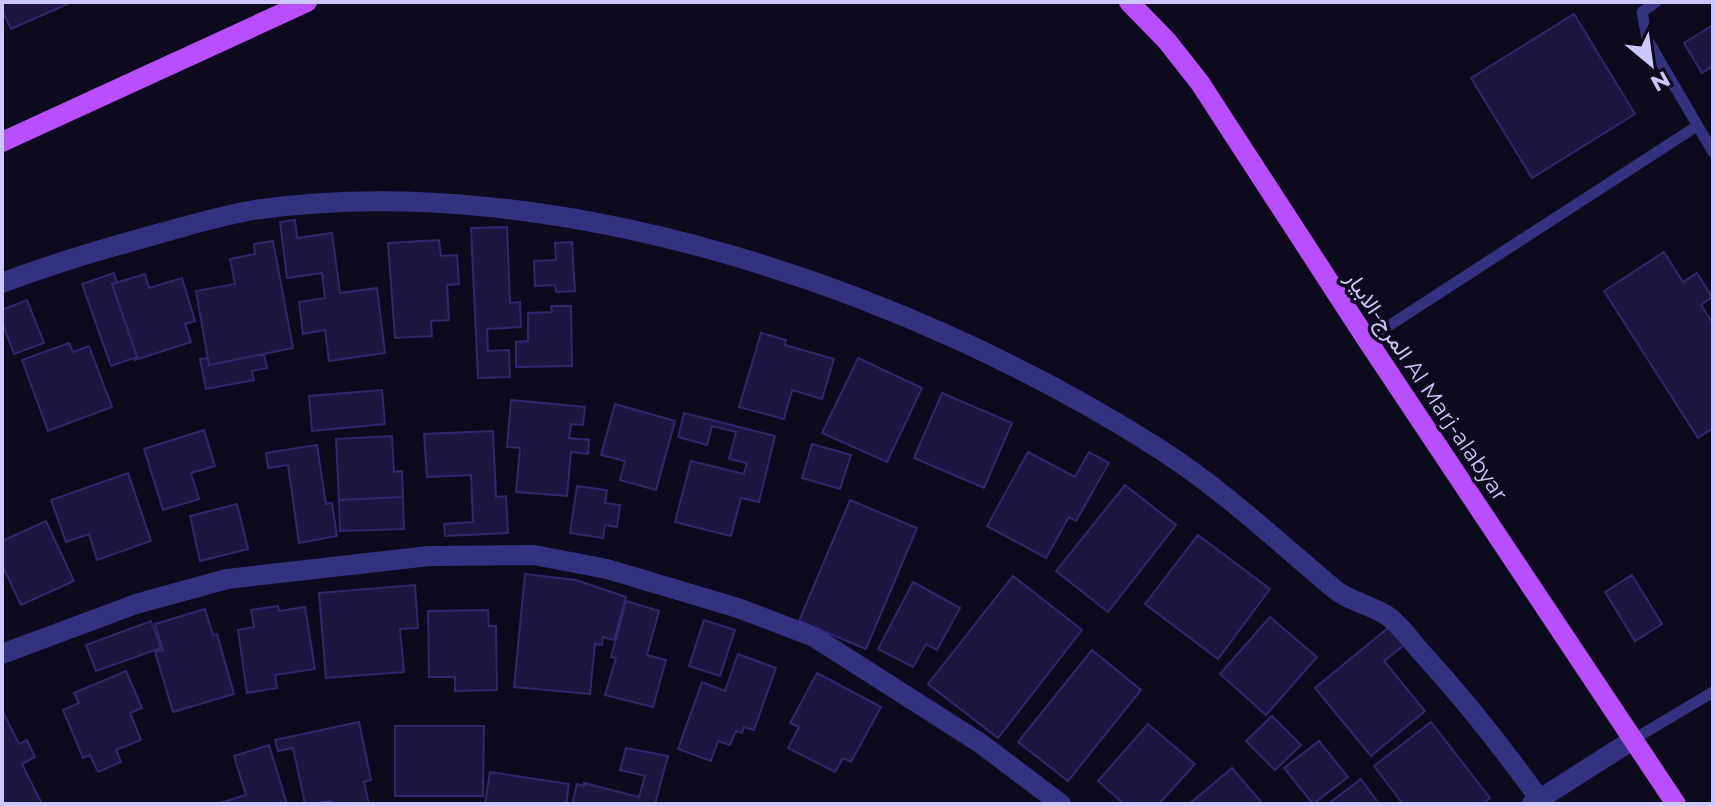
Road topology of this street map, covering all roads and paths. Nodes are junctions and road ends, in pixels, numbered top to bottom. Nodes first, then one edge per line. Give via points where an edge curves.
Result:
1 (307, 2) edge
2 (1129, 2) edge
3 (1656, 2) edge
4 (1697, 126) junction
5 (2, 142) edge
6 (1713, 152) edge
7 (2, 283) edge
8 (1367, 340) junction
9 (2, 654) edge
10 (1713, 692) edge
11 (1634, 739) junction
12 (1538, 803) edge
13 (1061, 804) edge
14 (1676, 804) edge

1 - 5 main road
2 - 8 main road, المرج-الابيار Al Marj-alabyar via 1200,83
3 - 4 lane via 1642,12 1647,39
4 - 6 lane
4 - 8 lane
7 - 12 street via 252,210 320,204 462,203 544,213 758,263 983,352 1163,451 1229,499 1337,592 1389,616 1451,685
8 - 11 main road, المرج-الابيار Al Marj-alabyar
9 - 13 street via 136,604 227,579 429,556 534,555 607,569 814,637 980,743
10 - 11 lane
11 - 12 street
11 - 14 main road, المرج-الابيار Al Marj-alabyar

